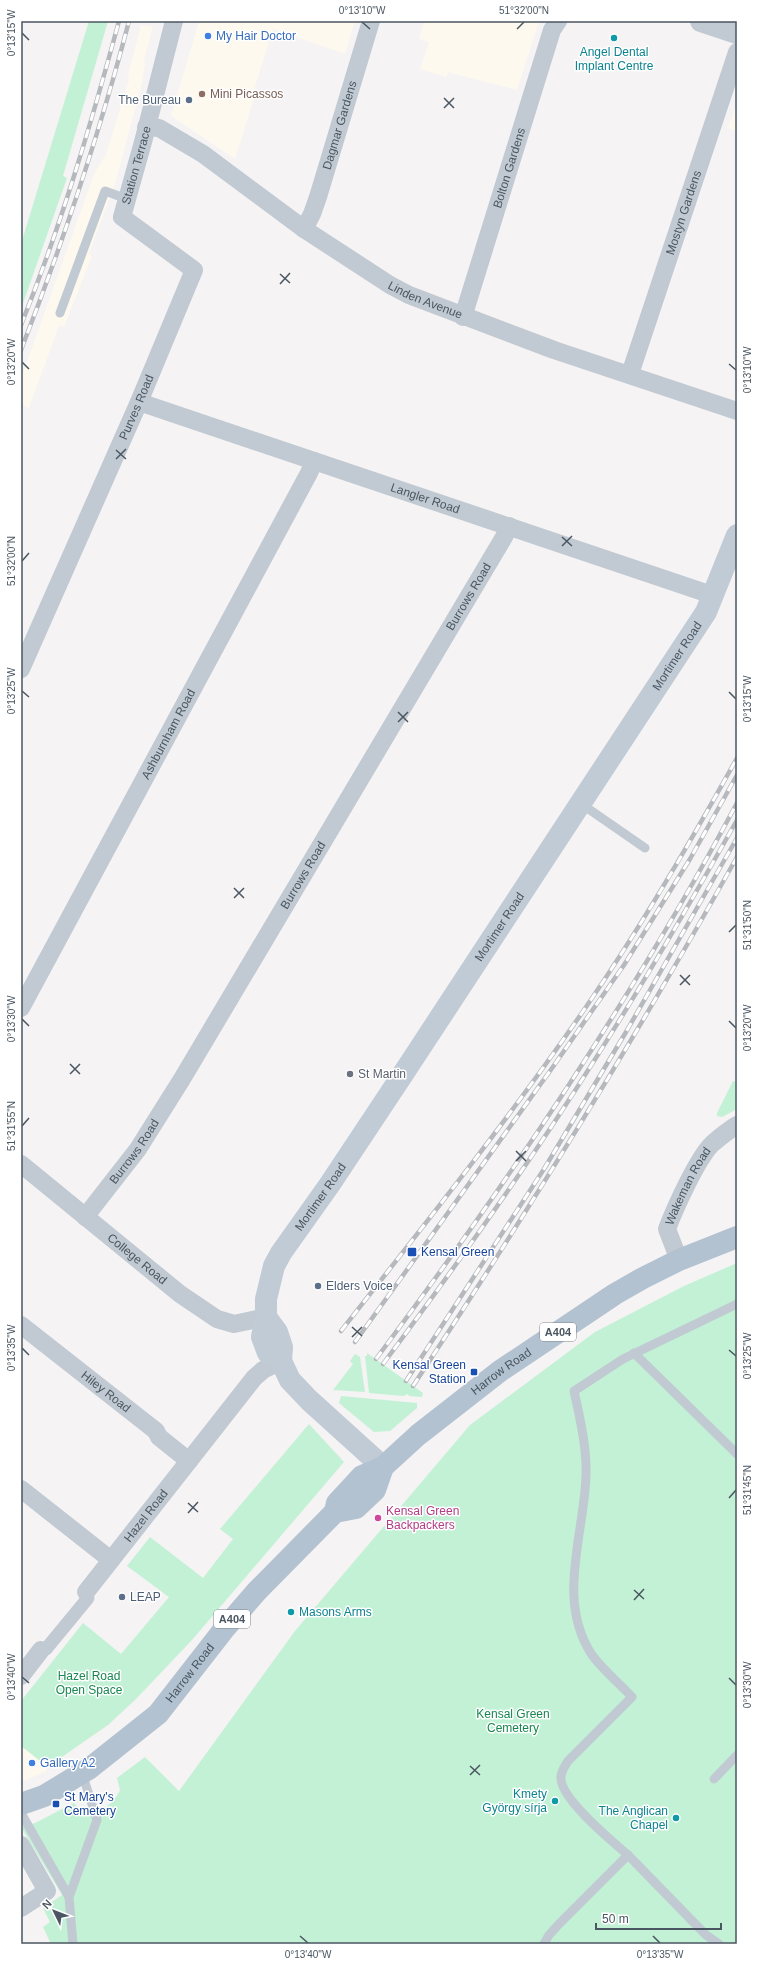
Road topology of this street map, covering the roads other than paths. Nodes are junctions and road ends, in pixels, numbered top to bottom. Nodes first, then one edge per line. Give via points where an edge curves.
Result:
1 (174, 21) edge
2 (371, 21) edge
3 (558, 21) edge
4 (701, 21) edge
5 (737, 33) edge
6 (737, 52) edge
7 (146, 127) junction
8 (127, 199) junction
9 (122, 218) joint
10 (304, 229) junction
11 (60, 313) dead end
12 (463, 317) junction
13 (630, 374) junction
14 (139, 402) junction
15 (737, 411) edge
16 (314, 461) junction
17 (509, 526) junction
18 (737, 535) edge
19 (712, 595) junction
20 (21, 669) edge
21 (580, 803) junction
22 (644, 848) dead end
23 (21, 1008) edge
24 (737, 1125) edge
25 (21, 1164) edge
26 (84, 1217) junction
27 (737, 1237) edge
28 (679, 1260) junction
29 (737, 1304) edge
30 (266, 1317) junction
31 (21, 1325) edge
32 (634, 1354) junction
33 (281, 1361) junction
34 (737, 1454) edge
35 (189, 1461) junction
36 (383, 1467) junction
37 (21, 1489) edge
38 (111, 1560) junction
39 (86, 1592) joint
40 (32, 1654) edge
41 (21, 1676) edge
42 (737, 1756) edge
43 (82, 1773) junction
44 (714, 1779) dead end
45 (21, 1804) edge
46 (21, 1813) edge
47 (21, 1845) edge
48 (628, 1855) junction
49 (69, 1896) junction
50 (21, 1908) edge
51 (73, 1944) edge
52 (544, 1944) edge
53 (719, 1944) edge

1 - 7 street, Station Terrace
2 - 10 street, Dagmar Gardens via 318,197
3 - 12 street, Bolton Gardens via 552,30
4 - 5 street
6 - 13 street, Mostyn Gardens
7 - 8 street, Station Terrace
7 - 10 street, Linden Avenue via 159,128 203,154
8 - 9 street, Station Terrace
8 - 11 lane via 105,191
9 - 14 street, Purves Road via 194,270
10 - 12 street, Linden Avenue via 390,285
12 - 13 street, Linden Avenue
13 - 15 street, Linden Avenue
14 - 16 street, Langler Road
14 - 20 street, Purves Road
16 - 17 street, Langler Road
16 - 23 street, Ashburnham Road
17 - 19 street, Langler Road
17 - 26 street, Burrows Road via 182,1079 138,1149
18 - 19 main road, Mortimer Road
19 - 21 main road, Mortimer Road via 706,612
21 - 22 lane
21 - 30 main road, Mortimer Road via 382,1106 281,1253 273,1268 266,1299
24 - 28 street, Wakeman Road via 711,1145 672,1217 667,1229
25 - 26 street, College Road
26 - 30 street, College Road via 180,1294 217,1319 234,1324
27 - 28 main road, Harrow Road / A404
28 - 36 main road, Harrow Road / A404 via 615,1294 500,1371 418,1435
29 - 32 lane
30 - 33 main road via 262,1337 268,1353
31 - 35 street, Hiley Road via 156,1431 159,1437
32 - 34 lane
32 - 48 lane via 574,1391 586,1475 574,1567 577,1622 599,1664 632,1697 568,1760 560,1778 571,1802
33 - 35 street, Hazel Road via 254,1378
33 - 36 main road via 290,1380 309,1400
35 - 38 street, Hazel Road
36 - 43 main road, Harrow Road / A404 via 375,1490 356,1508 335,1512 257,1591 158,1714
37 - 38 street
38 - 39 street, Hazel Road
39 - 40 street, Hazel Road via 88,1598 46,1649
40 - 41 street, Hazel Road
42 - 44 lane
43 - 45 main road, Harrow Road / A404 via 44,1796
43 - 49 lane via 97,1820
46 - 49 lane
47 - 50 street via 47,1891
48 - 52 lane via 559,1924
48 - 53 lane via 706,1935
49 - 51 lane

